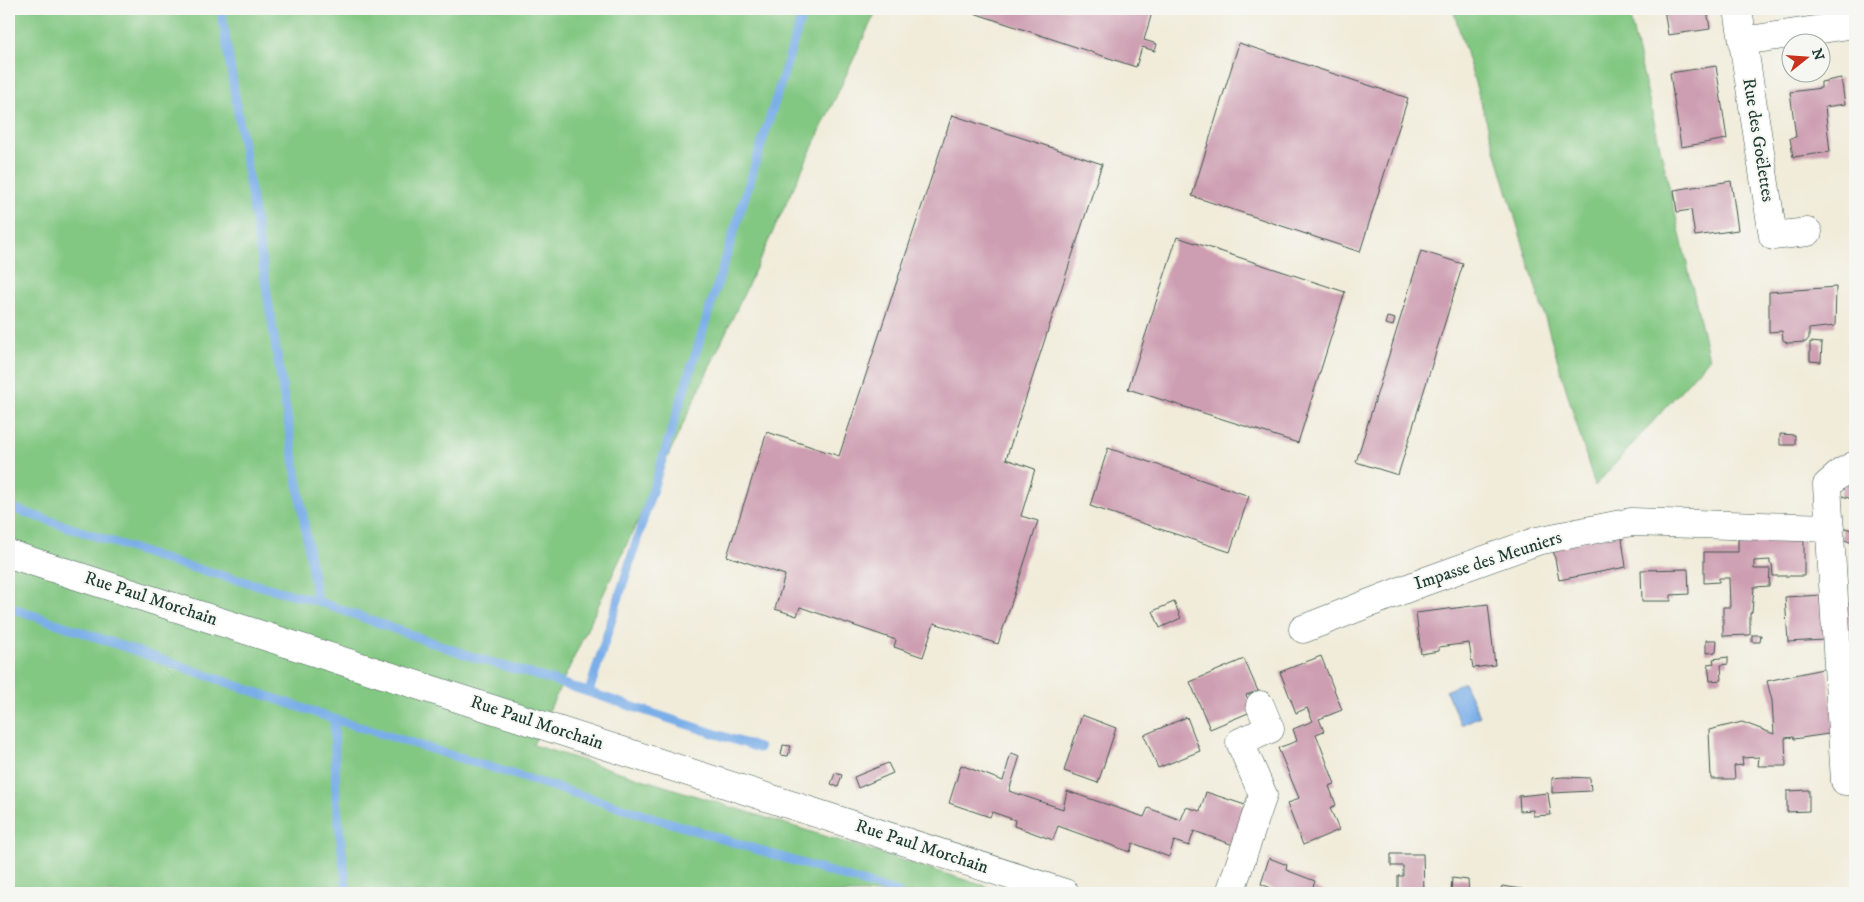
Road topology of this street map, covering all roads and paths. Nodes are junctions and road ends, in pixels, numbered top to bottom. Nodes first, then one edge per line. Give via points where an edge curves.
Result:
1 (1738, 9) edge
2 (1855, 24) edge
3 (1743, 41) junction
4 (1808, 232) dead end
5 (1855, 465) edge
6 (1830, 528) junction
7 (9, 554) edge
8 (1303, 629) dead end
9 (1260, 704) dead end
10 (1855, 781) edge
11 (1065, 893) edge
12 (1230, 893) edge

1 - 3 street, Rue des Goëlettes
2 - 3 street
3 - 4 street, Rue des Goëlettes via 1773,236
5 - 6 street via 1827,485
6 - 8 street, Impasse des Meuniers via 1632,522 1537,541
6 - 10 street via 1845,781
7 - 11 street, Rue Paul Morchain
9 - 12 street via 1270,729 1240,742 1263,795

